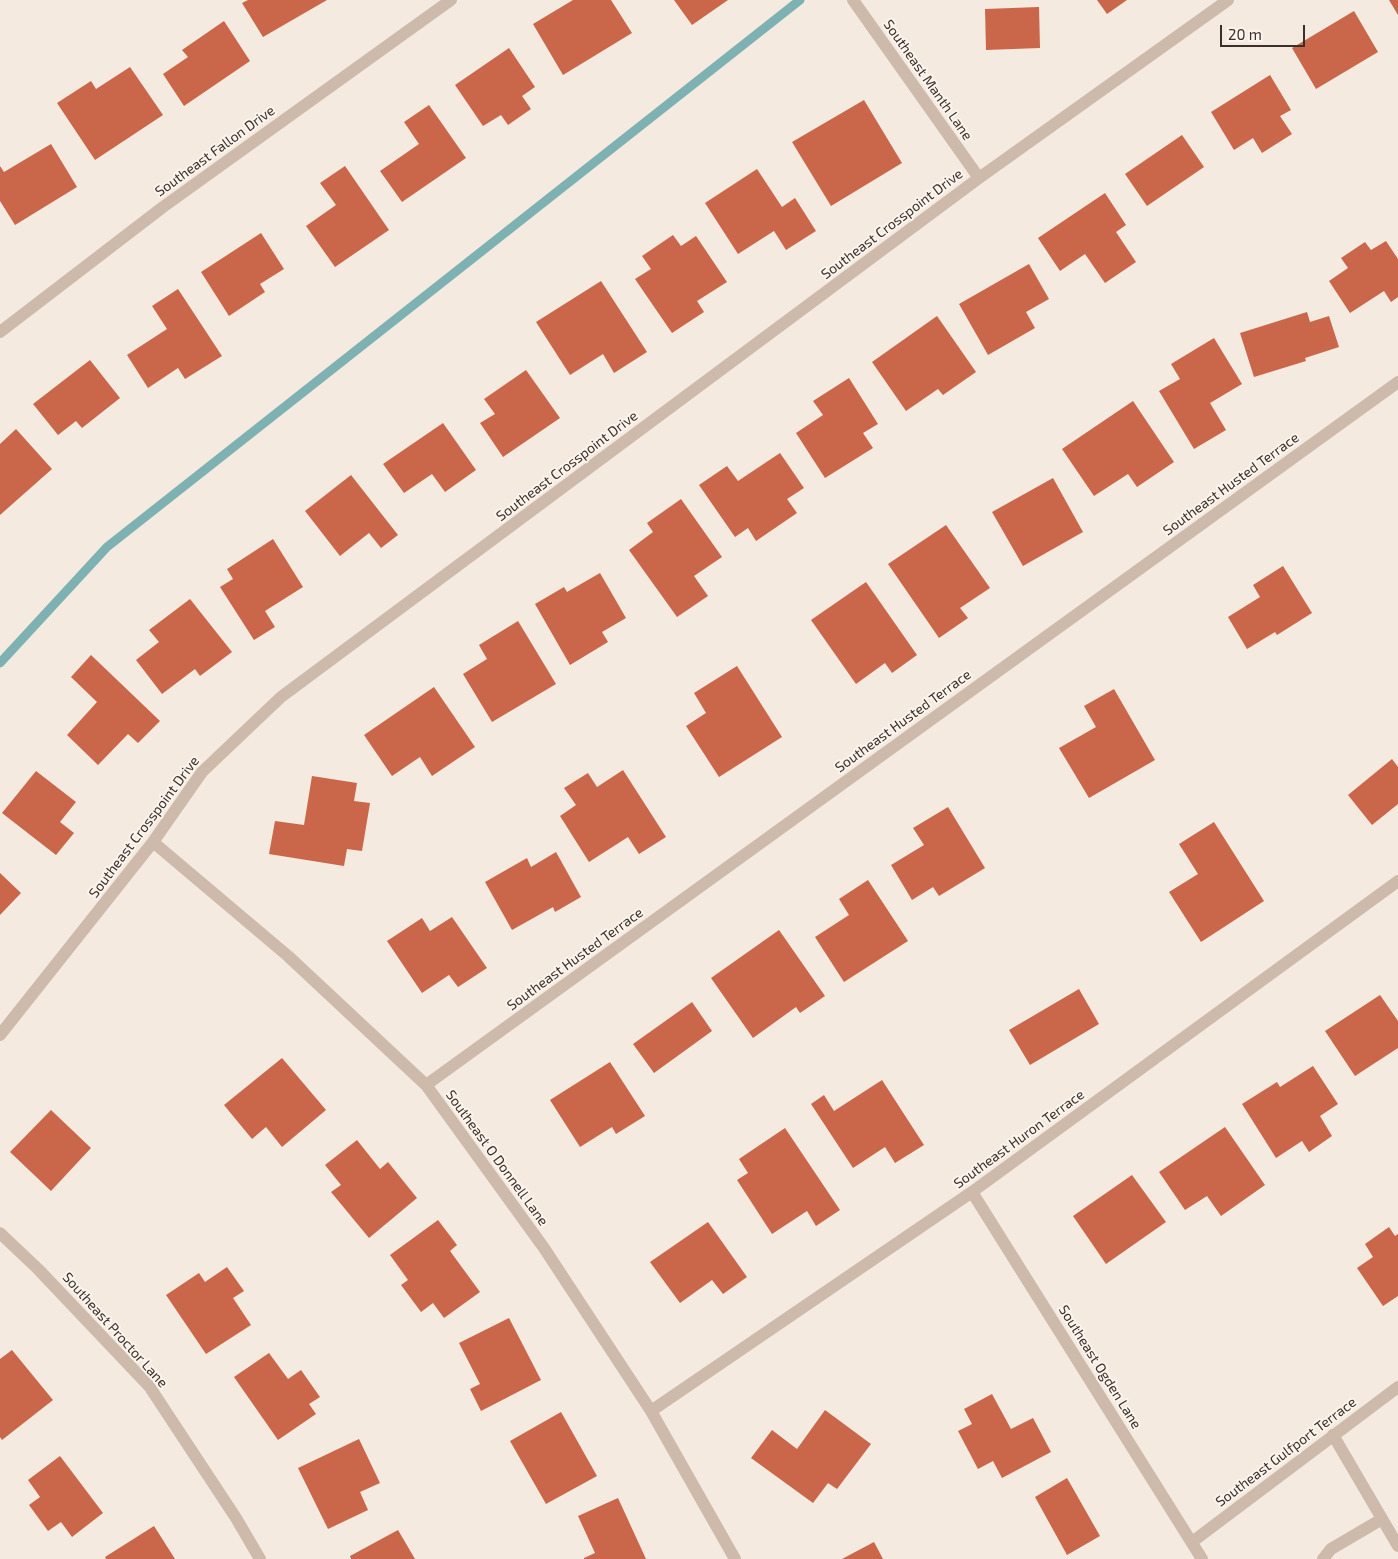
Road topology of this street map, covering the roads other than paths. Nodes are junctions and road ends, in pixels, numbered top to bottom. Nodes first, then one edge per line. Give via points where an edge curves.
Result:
1 (451, 0) edge
2 (854, 0) edge
3 (1228, 0) edge
4 (979, 178) junction
5 (0, 332) edge
6 (1398, 382) edge
7 (153, 842) junction
8 (1398, 881) edge
9 (0, 1035) edge
10 (426, 1085) junction
11 (972, 1192) junction
12 (0, 1233) edge
13 (1398, 1386) edge
14 (651, 1411) junction
15 (1333, 1435) junction
16 (1382, 1518) junction
17 (1192, 1542) junction
18 (1398, 1546) edge
19 (260, 1559) edge
20 (735, 1559) edge
21 (1202, 1559) edge
22 (1323, 1559) edge

1 - 5 street, Southeast Fallon Drive via 163,207
2 - 4 street, Southeast Manth Lane
3 - 4 street, Southeast Crosspoint Drive
4 - 7 street, Southeast Crosspoint Drive via 281,697 202,772
6 - 10 street, Southeast Husted Terrace
7 - 9 street, Southeast Crosspoint Drive
7 - 10 street, Southeast O Donnell Lane via 288,956
8 - 11 street, Southeast Huron Terrace
10 - 14 street, Southeast O Donnell Lane via 544,1248
11 - 14 street, Southeast Huron Terrace
11 - 17 street, Southeast Ogden Lane
12 - 19 street, Southeast Proctor Lane via 148,1386
13 - 15 street, Southeast Gulfport Terrace
14 - 20 street, Southeast O Donnell Lane
15 - 16 street
15 - 17 street, Southeast Gulfport Terrace
16 - 18 street
16 - 22 street via 1331,1549
17 - 21 street, Southeast Ogden Lane

